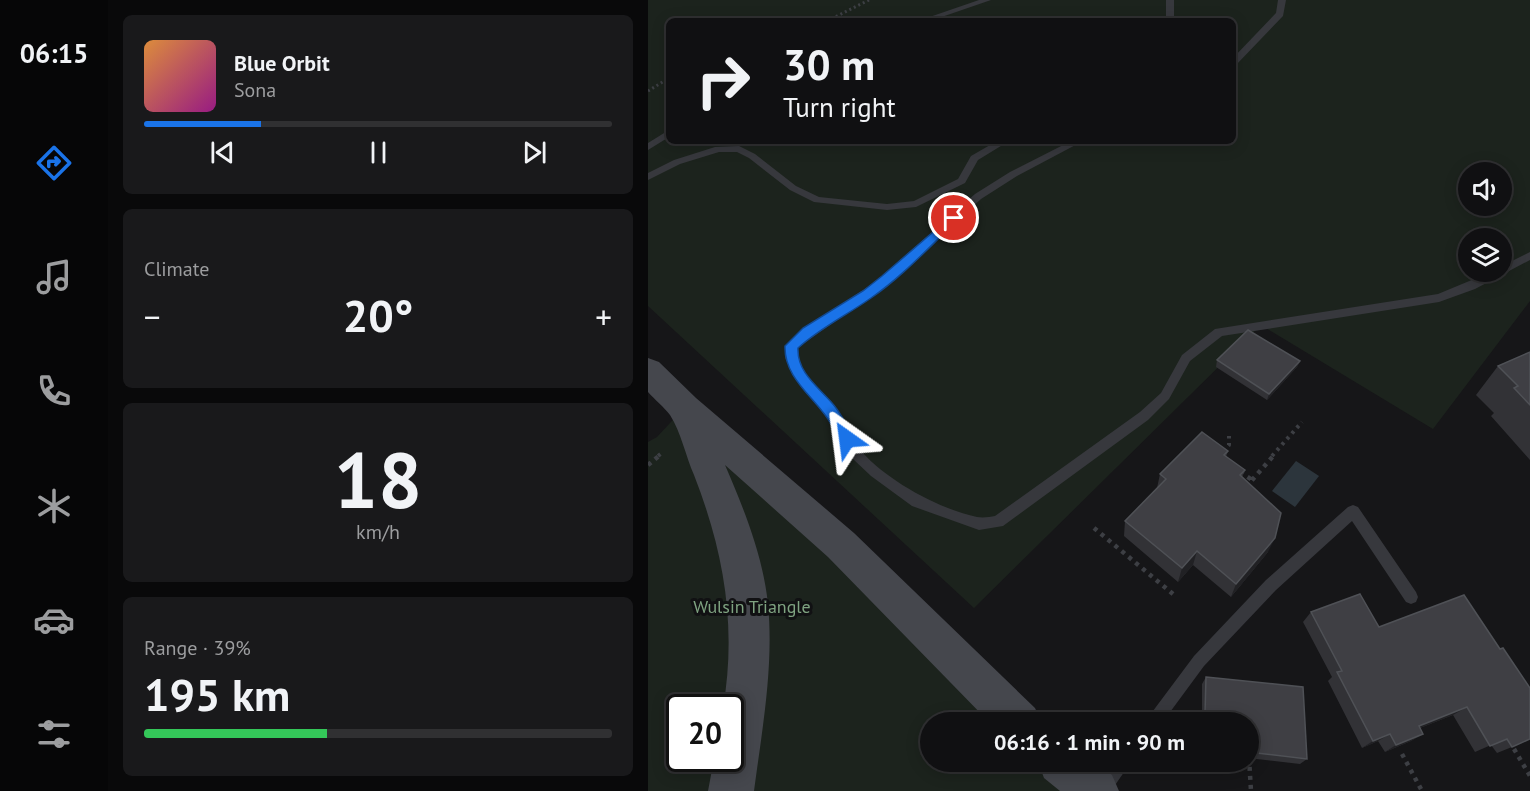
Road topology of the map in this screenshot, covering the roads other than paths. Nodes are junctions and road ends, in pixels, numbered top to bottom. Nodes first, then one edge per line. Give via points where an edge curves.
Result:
1 (987, 0) edge
2 (1170, 0) edge
3 (1282, 0) edge
4 (931, 18) edge
5 (1170, 18) edge
6 (1236, 60) edge
7 (666, 135) edge
8 (999, 144) edge
9 (1072, 144) edge
10 (648, 147) edge
11 (648, 177) edge
12 (1530, 256) edge
13 (1512, 265) edge
14 (1479, 282) edge
15 (648, 371) edge
16 (684, 408) junction
17 (1411, 597) dead end
18 (1009, 712) edge
19 (1161, 712) edge
20 (1073, 772) edge
21 (1114, 772) edge
22 (731, 791) edge
23 (1098, 791) edge

1 - 4 lane
2 - 5 lane
3 - 6 lane via 1280,14
7 - 10 lane
8 - 11 lane via 974,158 962,181 916,204 887,207 817,200 793,188 739,149 718,149 677,162
9 - 14 lane via 993,185 886,280 791,346 791,357 804,382 829,408 856,455 916,502 979,524 998,522 1144,416 1165,396 1186,358 1219,332 1439,298
12 - 13 lane
15 - 16 street
16 - 18 street via 841,545
16 - 22 street via 726,512 748,603 746,696
17 - 19 lane via 1353,511 1271,585 1207,652
20 - 23 street
21 - 23 lane

